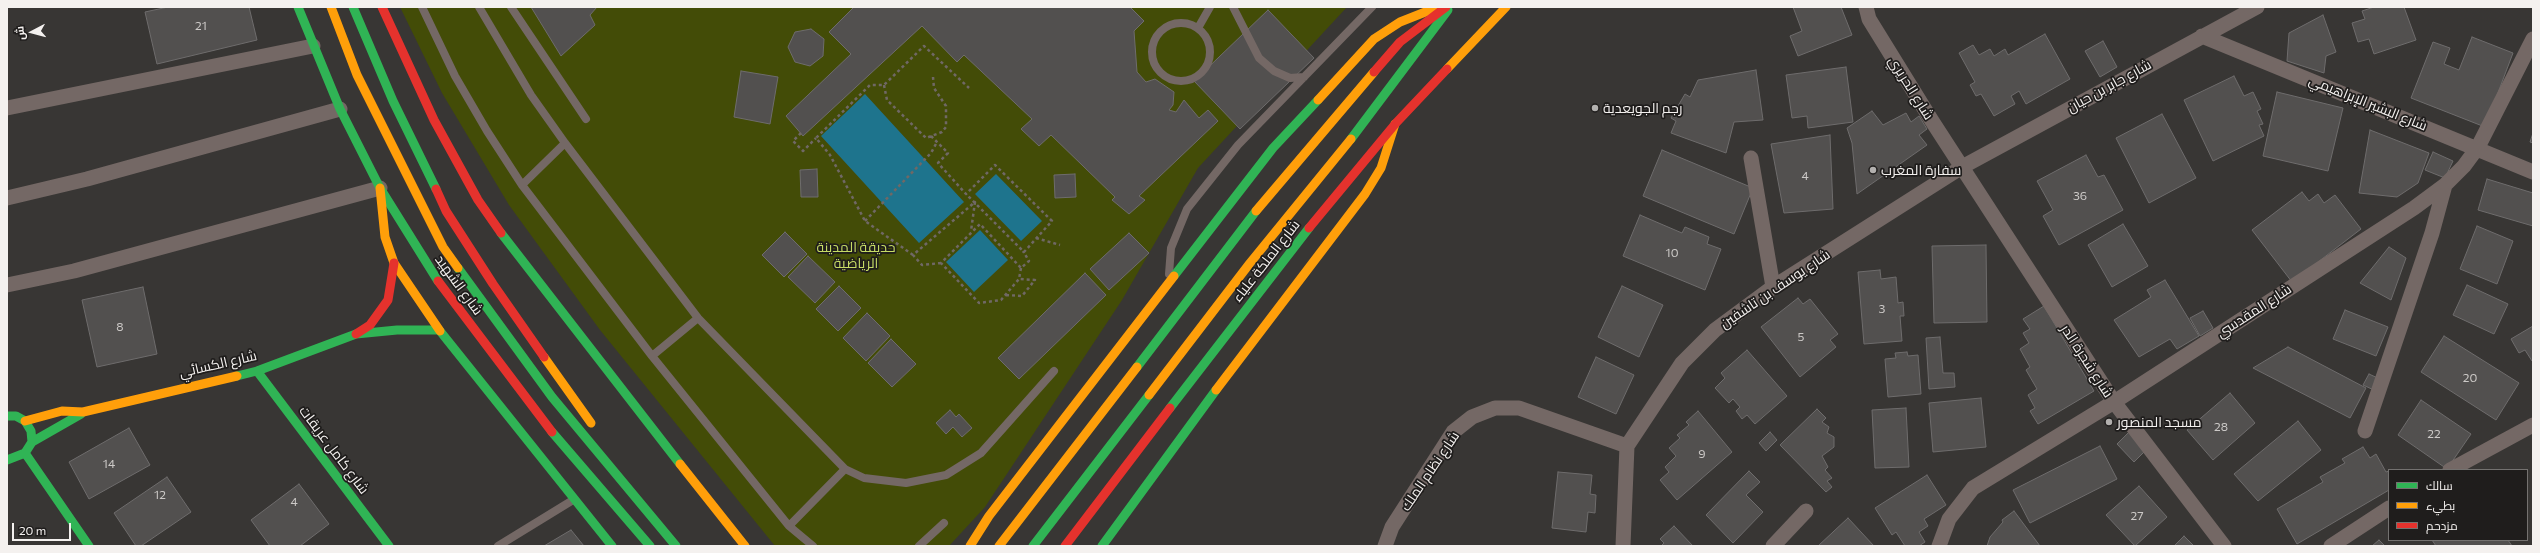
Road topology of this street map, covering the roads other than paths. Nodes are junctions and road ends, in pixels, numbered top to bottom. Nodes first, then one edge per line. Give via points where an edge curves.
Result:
1 (298, 7) edge
2 (330, 7) edge
3 (353, 7) edge
4 (382, 7) edge
5 (422, 7) edge
6 (479, 7) edge
7 (511, 7) edge
8 (1210, 7) edge
9 (1233, 7) edge
10 (1372, 7) edge
11 (1438, 7) edge
12 (1446, 7) edge
13 (1450, 7) edge
14 (1506, 7) edge
15 (1866, 7) edge
16 (2257, 7) edge
17 (1198, 28) junction
18 (2202, 36) junction
19 (2533, 39) edge
20 (313, 46) junction
21 (1304, 77) junction
22 (7, 108) edge
23 (340, 109) junction
24 (586, 120) dead end
25 (1396, 123) junction
26 (565, 143) junction
27 (2478, 147) junction
28 (1751, 158) dead end
29 (1962, 167) junction
30 (2533, 172) edge
31 (522, 185) junction
32 (2445, 185) junction
33 (380, 188) junction
34 (7, 198) edge
35 (394, 263) junction
36 (1168, 283) junction
37 (7, 285) edge
38 (1773, 287) junction
39 (698, 318) junction
40 (439, 330) junction
41 (356, 334) junction
42 (652, 356) junction
43 (257, 370) junction
44 (1054, 371) dead end
45 (2114, 402) junction
46 (83, 412) junction
47 (7, 416) edge
48 (25, 422) junction
49 (2533, 425) edge
50 (596, 430) dead end
51 (2365, 431) dead end
52 (32, 442) junction
53 (1627, 446) junction
54 (25, 453) junction
55 (7, 460) edge
56 (845, 469) junction
57 (2452, 469) edge
58 (629, 474) dead end
59 (573, 500) junction
60 (2388, 509) edge
61 (1806, 511) dead end
62 (989, 516) junction
63 (944, 523) dead end
64 (789, 526) junction
65 (89, 546) edge
66 (389, 546) edge
67 (498, 546) edge
68 (612, 546) edge
69 (650, 546) edge
70 (676, 546) edge
71 (685, 546) edge
72 (745, 546) edge
73 (813, 546) edge
74 (919, 546) edge
75 (970, 546) edge
76 (999, 546) edge
77 (1002, 546) edge
78 (1033, 546) edge
79 (1065, 546) edge
80 (1102, 546) edge
81 (1385, 546) edge
82 (1623, 546) edge
83 (1773, 546) edge
84 (1939, 546) edge
85 (2224, 546) edge
86 (2331, 546) edge

1 - 20 main road, شارع الشهيد
2 - 70 main road, شارع الشهيد via 357,75 443,247 552,397
3 - 50 main road via 393,101 446,211 493,284
4 - 72 main road via 434,120 478,200 516,255
5 - 31 lane via 456,76
6 - 26 lane via 527,88
7 - 24 lane
8 - 17 lane
9 - 21 lane via 1258,58 1274,71 1290,78
10 - 21 lane
11 - 36 main road via 1400,22 1374,39 1273,148
12 - 76 main road via 1400,42 1268,195
13 - 78 main road, شارع الملكة علياء via 1347,144 1250,263
14 - 25 main road, شارع الملكة علياء
15 - 29 street, شارع الحريري via 1869,19
16 - 18 street, شارع جابر بن حيان
17 - 17 lane via 1189,24 1171,25 1157,37 1152,55 1160,72 1168,78 1187,81 1196,78 1206,67 1211,53 1209,43
18 - 27 street, شارع البشير الإبراهيمي
18 - 29 street, شارع جابر بن حيان
19 - 27 street, شارع المقدسي
20 - 22 street
20 - 23 main road, شارع الشهيد
21 - 36 lane via 1238,146 1187,209 1171,248
23 - 33 main road, شارع الشهيد
23 - 34 street via 87,179
25 - 79 main road, شارع الملكة علياء via 1271,275
25 - 80 main road via 1381,168 1365,194 1171,450
26 - 31 lane
26 - 39 lane
27 - 30 street, شارع البشير الإبراهيمي
27 - 32 street, شارع المقدسي
28 - 38 street
29 - 38 street, شارع يوسف بن تاشفين
29 - 45 street, شارع شجرة الدر
31 - 42 lane
32 - 45 street, شارع المقدسي via 2414,208
32 - 51 street via 2432,233
33 - 35 main road via 385,237
33 - 37 street via 74,271
33 - 69 main road, شارع الشهيد via 427,267 537,414
35 - 40 main road
35 - 41 main road, شارع الكسائي via 393,280 384,306 370,325
36 - 62 main road
38 - 53 street, شارع يوسف بن تاشفين via 1715,330 1682,363
39 - 42 lane
39 - 56 lane
40 - 41 main road, شارع الكسائي via 397,330
40 - 59 main road
41 - 43 main road, شارع الكسائي
42 - 64 lane
43 - 46 main road, شارع الكسائي
43 - 66 main road, شارع كامل عريقات
44 - 56 lane via 982,453 946,475 906,483 871,479
45 - 84 street, شارع المقدسي via 1974,488 1949,519
45 - 85 street, شارع شجرة الدر
46 - 48 main road, شارع الكسائي via 62,411
46 - 52 main road, شارع الكسائي via 68,424
47 - 48 main road via 16,416
48 - 52 main road via 31,431
49 - 57 street
52 - 54 main road
53 - 81 street, شارع نظام الملك via 1519,408 1495,408 1472,417 1453,432 1392,527
53 - 82 street
54 - 55 main road
54 - 65 main road
56 - 64 lane
58 - 71 main road
59 - 67 lane
59 - 68 main road
60 - 86 street
61 - 83 street
62 - 75 main road
62 - 77 main road
63 - 74 lane
64 - 73 lane

